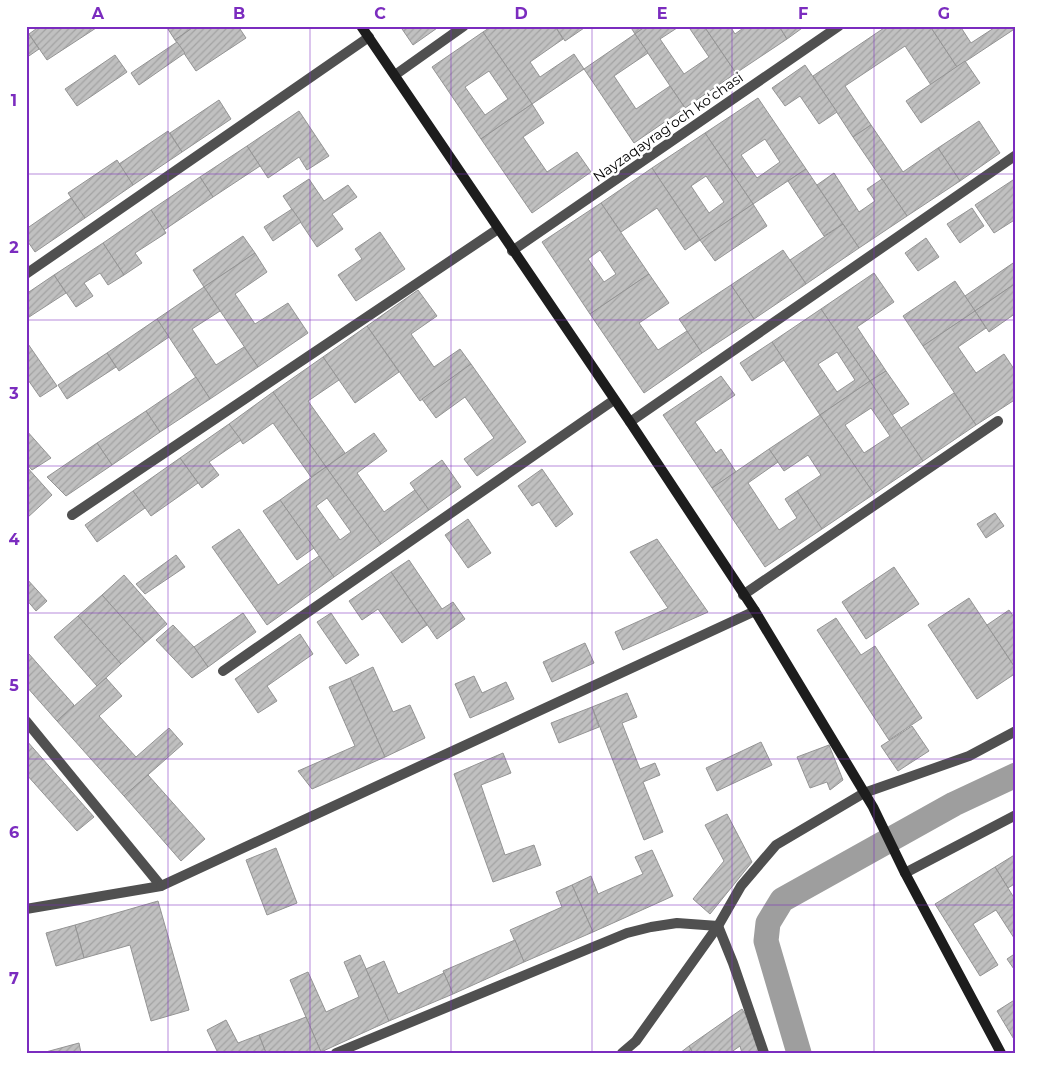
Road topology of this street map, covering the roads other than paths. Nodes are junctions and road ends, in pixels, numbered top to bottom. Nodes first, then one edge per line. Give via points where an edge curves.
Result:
1 (361, 26) edge
2 (464, 26) edge
3 (839, 26) edge
4 (369, 37) junction
5 (395, 75) junction
6 (1016, 154) edge
7 (498, 229) junction
8 (512, 251) junction
9 (26, 274) edge
10 (614, 400) junction
11 (998, 421) dead end
12 (630, 422) junction
13 (72, 515) dead end
14 (744, 595) junction
15 (755, 611) junction
16 (224, 671) dead end
17 (26, 721) edge
18 (1016, 731) edge
19 (864, 793) junction
20 (1016, 815) edge
21 (905, 872) junction
22 (161, 886) junction
23 (26, 909) edge
24 (718, 926) junction
25 (336, 1053) edge
26 (622, 1053) edge
27 (764, 1053) edge
28 (1001, 1053) edge

1 - 4 street
2 - 5 street
3 - 8 street, Nayzaqayragʻoch koʻchasi
4 - 5 street
4 - 9 street
5 - 7 street
6 - 12 street
7 - 8 street
7 - 13 street
8 - 10 street
10 - 12 street
10 - 16 street
11 - 14 street
12 - 14 street
14 - 15 street
15 - 19 street
15 - 22 street
17 - 22 street
18 - 19 street via 969,756
19 - 21 street
19 - 24 street via 776,846 742,886
20 - 21 street
21 - 28 street
22 - 23 street
24 - 25 street via 677,923 627,933
24 - 26 street via 636,1040
24 - 27 street

